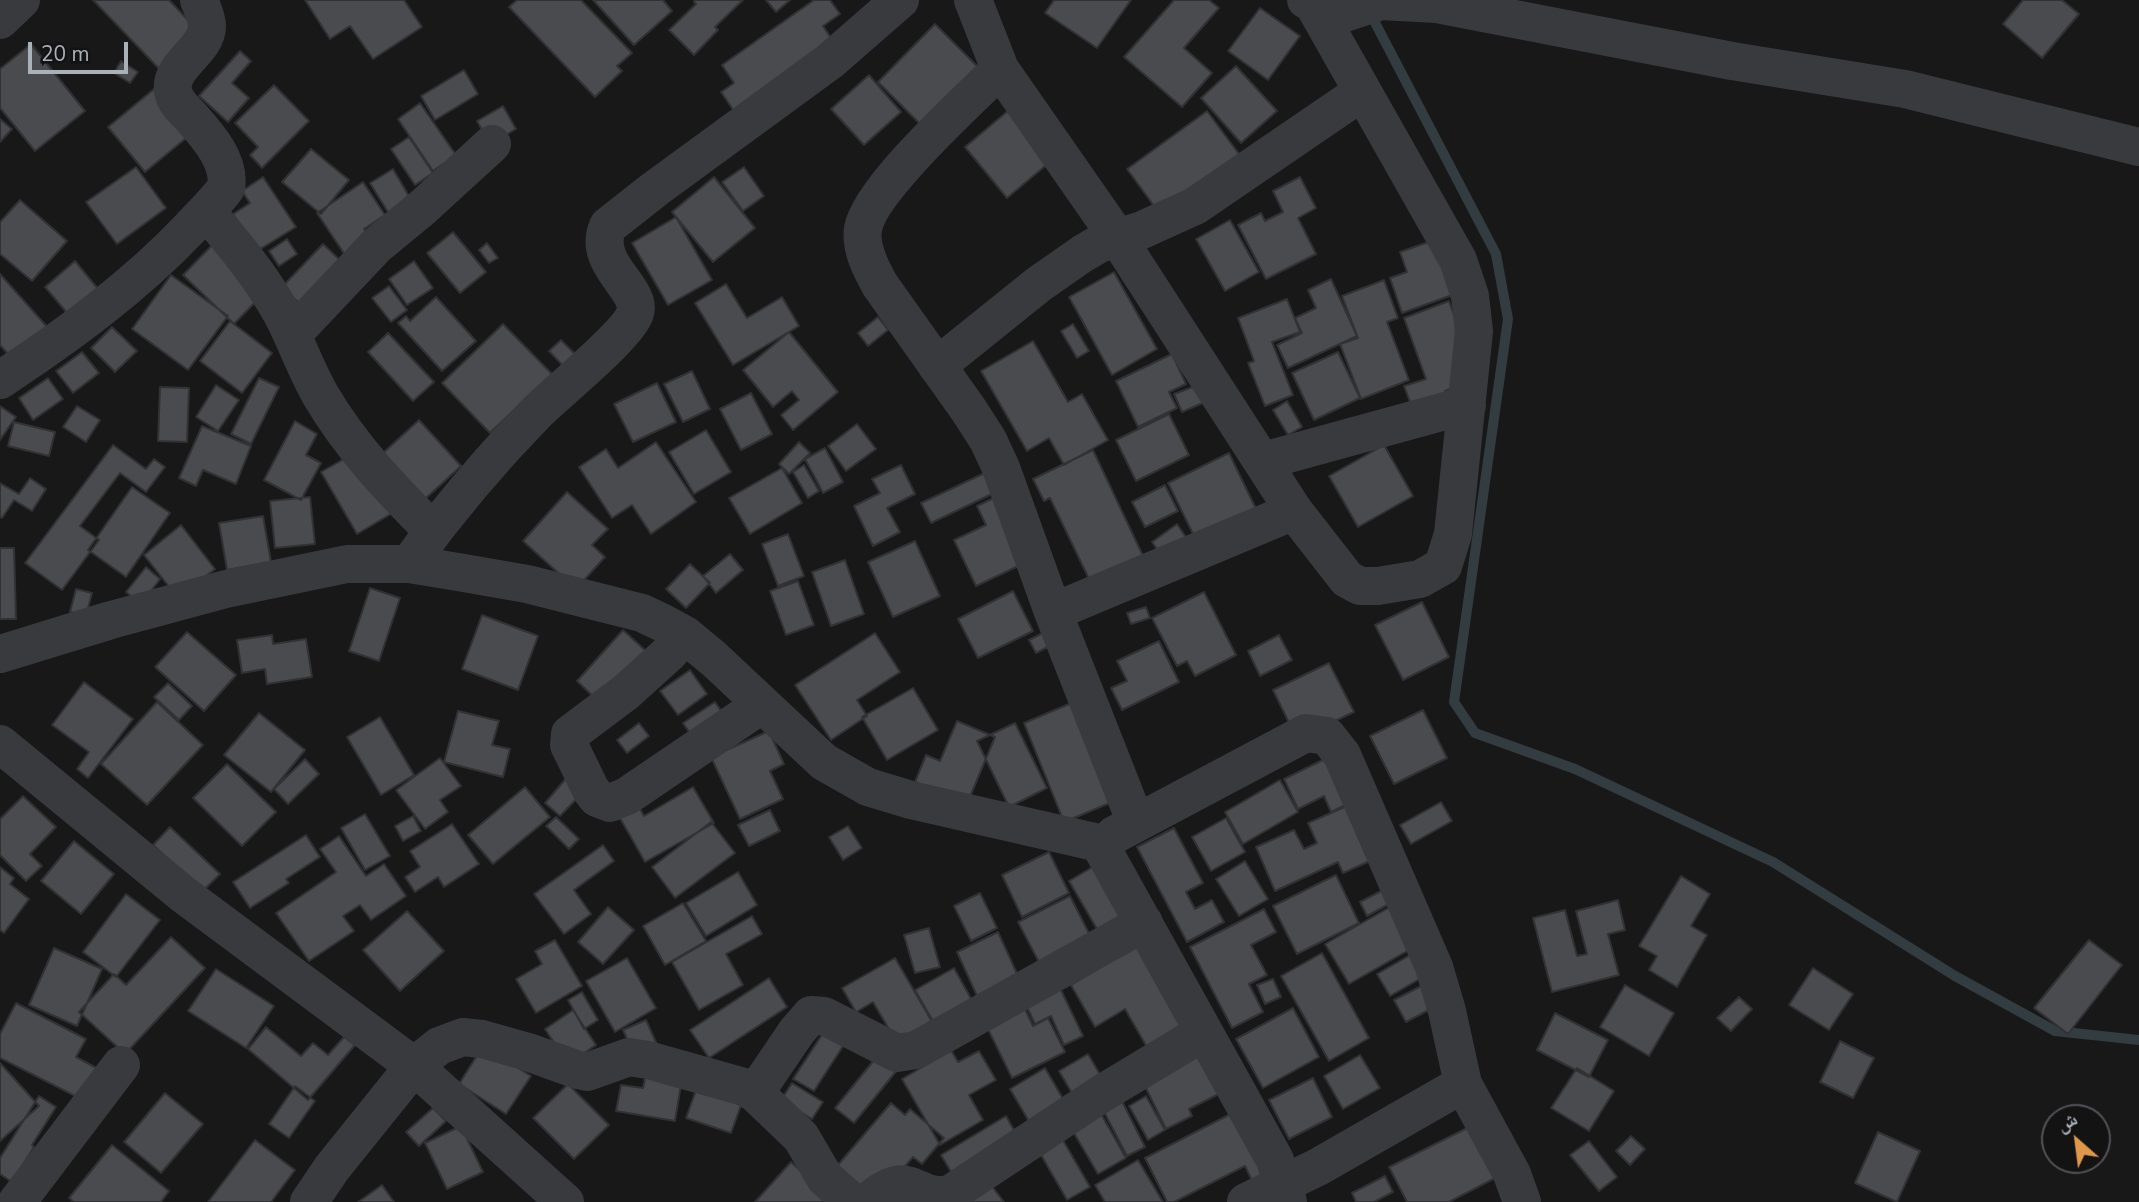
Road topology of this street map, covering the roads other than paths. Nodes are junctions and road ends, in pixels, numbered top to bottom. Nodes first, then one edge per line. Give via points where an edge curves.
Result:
1 (21, 0) edge
2 (199, 0) edge
3 (900, 0) edge
4 (973, 0) edge
5 (1389, 1) edge
6 (1321, 5) edge
7 (1476, 6) edge
8 (0, 20) edge
9 (1000, 69) junction
10 (1362, 92) junction
11 (492, 144) dead end
12 (2139, 147) edge
13 (206, 211) junction
14 (1117, 237) junction
15 (292, 335) junction
16 (936, 366) junction
17 (0, 380) edge
18 (1467, 405) junction
19 (1263, 461) junction
20 (1294, 511) junction
21 (433, 531) junction
22 (409, 564) junction
23 (1053, 612) junction
24 (685, 635) junction
25 (0, 654) edge
26 (761, 705) junction
27 (0, 744) edge
28 (1136, 823) junction
29 (1099, 843) junction
30 (1144, 923) junction
31 (1204, 1032) junction
32 (121, 1065) dead end
33 (414, 1066) junction
34 (1464, 1084) junction
35 (755, 1093) junction
36 (1285, 1194) edge
37 (17, 1202) edge
38 (309, 1202) edge
39 (565, 1202) edge
40 (852, 1202) edge
41 (868, 1202) edge
42 (1246, 1202) edge
43 (1522, 1202) edge

1 - 8 street
2 - 13 street via 205,35 173,84 177,100 203,130 226,171 226,188
3 - 21 street via 830,61 608,226 604,250 632,297 635,314 474,479
4 - 9 street
5 - 6 street
5 - 7 street
6 - 10 street
7 - 12 street via 1732,61 1905,89
9 - 14 street
9 - 16 street via 902,169 874,204 863,229 869,265
10 - 14 street via 1195,206
10 - 18 street via 1458,260 1470,296 1473,349
11 - 15 street via 377,245
13 - 15 street via 256,272
13 - 17 street via 150,268
14 - 16 street via 1082,254
14 - 19 street
15 - 21 street via 343,429 367,462
16 - 23 street via 1002,468
18 - 19 street
18 - 20 street via 1453,534 1443,566 1396,585 1360,586 1347,579
19 - 20 street
20 - 23 street
21 - 22 street
22 - 24 street via 527,584 642,613
22 - 25 street via 347,564 302,572 136,613
23 - 28 street
24 - 26 street
24 - 26 street via 636,684 570,734 569,745 597,797 610,803 626,796
26 - 29 street via 824,762 868,787
27 - 33 street via 184,895
28 - 29 street
28 - 34 street via 1306,733 1327,736 1347,766 1434,967
29 - 30 street
30 - 31 street
30 - 35 street via 916,1051 897,1053 824,1016 811,1015
31 - 36 street via 1275,1160
31 - 41 street via 950,1194 931,1196 899,1184 881,1190
32 - 37 street
33 - 35 street via 439,1046 463,1037 494,1042 587,1072 629,1058 648,1060
33 - 38 street
33 - 39 street
34 - 36 street
34 - 43 street via 1501,1151
35 - 40 street via 802,1137 825,1178
36 - 42 street

